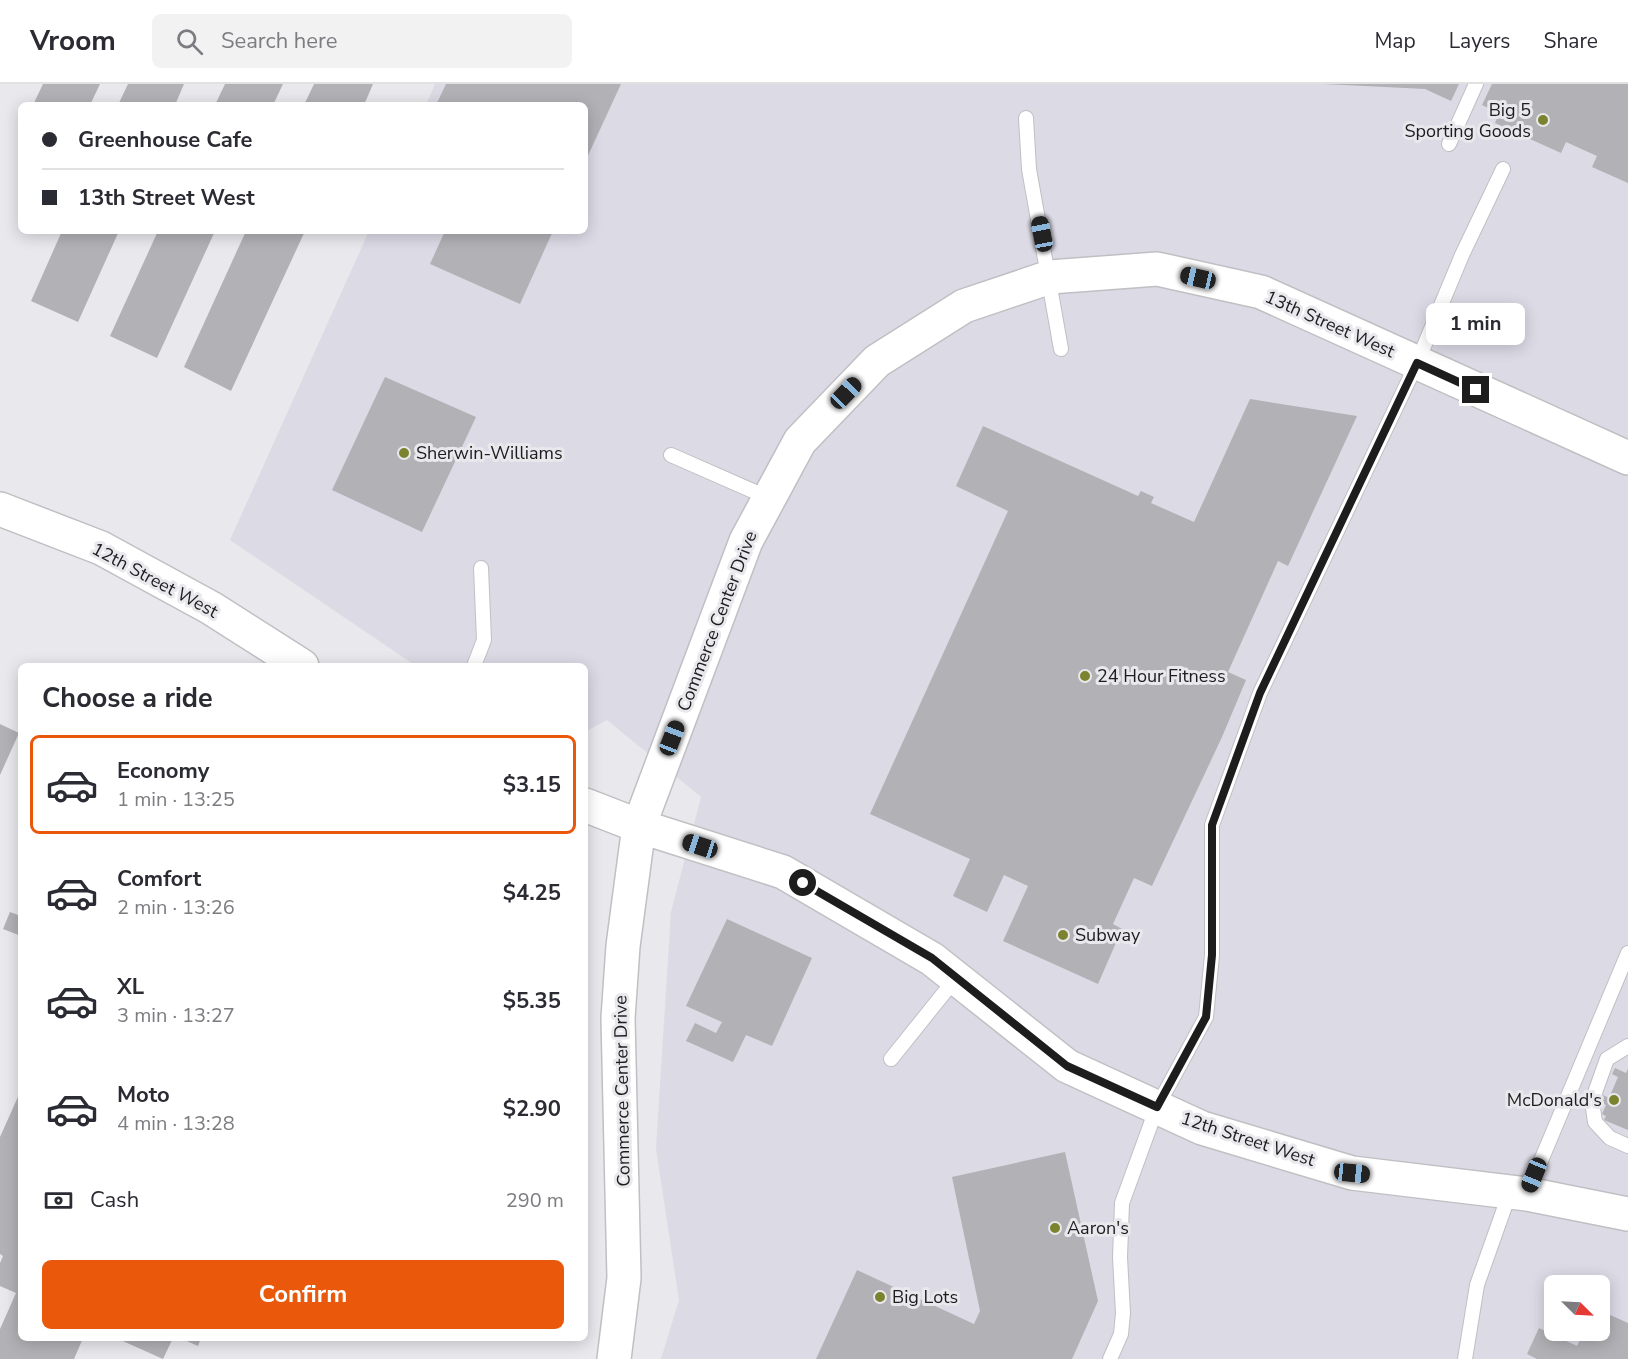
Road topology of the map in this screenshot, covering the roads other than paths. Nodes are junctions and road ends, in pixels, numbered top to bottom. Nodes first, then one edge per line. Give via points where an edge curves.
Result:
1 (1476, 84) edge
2 (1026, 118) dead end
3 (1449, 144) dead end
4 (1503, 169) dead end
5 (1050, 277) junction
6 (1061, 349) dead end
7 (1417, 363) junction
8 (671, 455) dead end
9 (1628, 458) edge
10 (769, 498) junction
11 (0, 509) edge
12 (481, 568) dead end
13 (297, 663) edge
14 (475, 663) edge
15 (588, 806) edge
16 (639, 826) junction
17 (1628, 952) edge
18 (956, 978) junction
19 (1628, 1046) edge
20 (891, 1059) dead end
21 (1157, 1107) junction
22 (1628, 1146) edge
23 (1518, 1193) junction
24 (1628, 1214) edge
25 (614, 1359) edge
26 (1110, 1359) edge
27 (1465, 1359) edge

1 - 3 lane
2 - 5 lane via 1029,169
4 - 7 lane
5 - 6 lane
5 - 7 street, 13th Street West via 1157,269 1261,292
5 - 10 street, Commerce Center Drive via 964,306 878,361 800,441
7 - 9 street, 13th Street West
7 - 21 lane via 1260,693 1212,825 1212,955 1206,1017
8 - 10 lane
10 - 16 street, Commerce Center Drive via 746,541
11 - 13 street, 12th Street West via 101,548 211,608
12 - 14 lane via 484,640
15 - 16 street, 12th Street West
16 - 18 street, 12th Street West via 783,872 932,958
16 - 25 street, Commerce Center Drive via 618,1018 624,1278
17 - 23 lane
18 - 20 lane
18 - 21 street, 12th Street West via 1067,1066
19 - 22 lane via 1607,1059 1592,1101 1595,1122 1610,1138
21 - 23 street, 12th Street West via 1202,1128 1352,1173
21 - 26 lane via 1122,1203 1122,1323
23 - 24 street, 12th Street West
23 - 27 lane via 1477,1285

